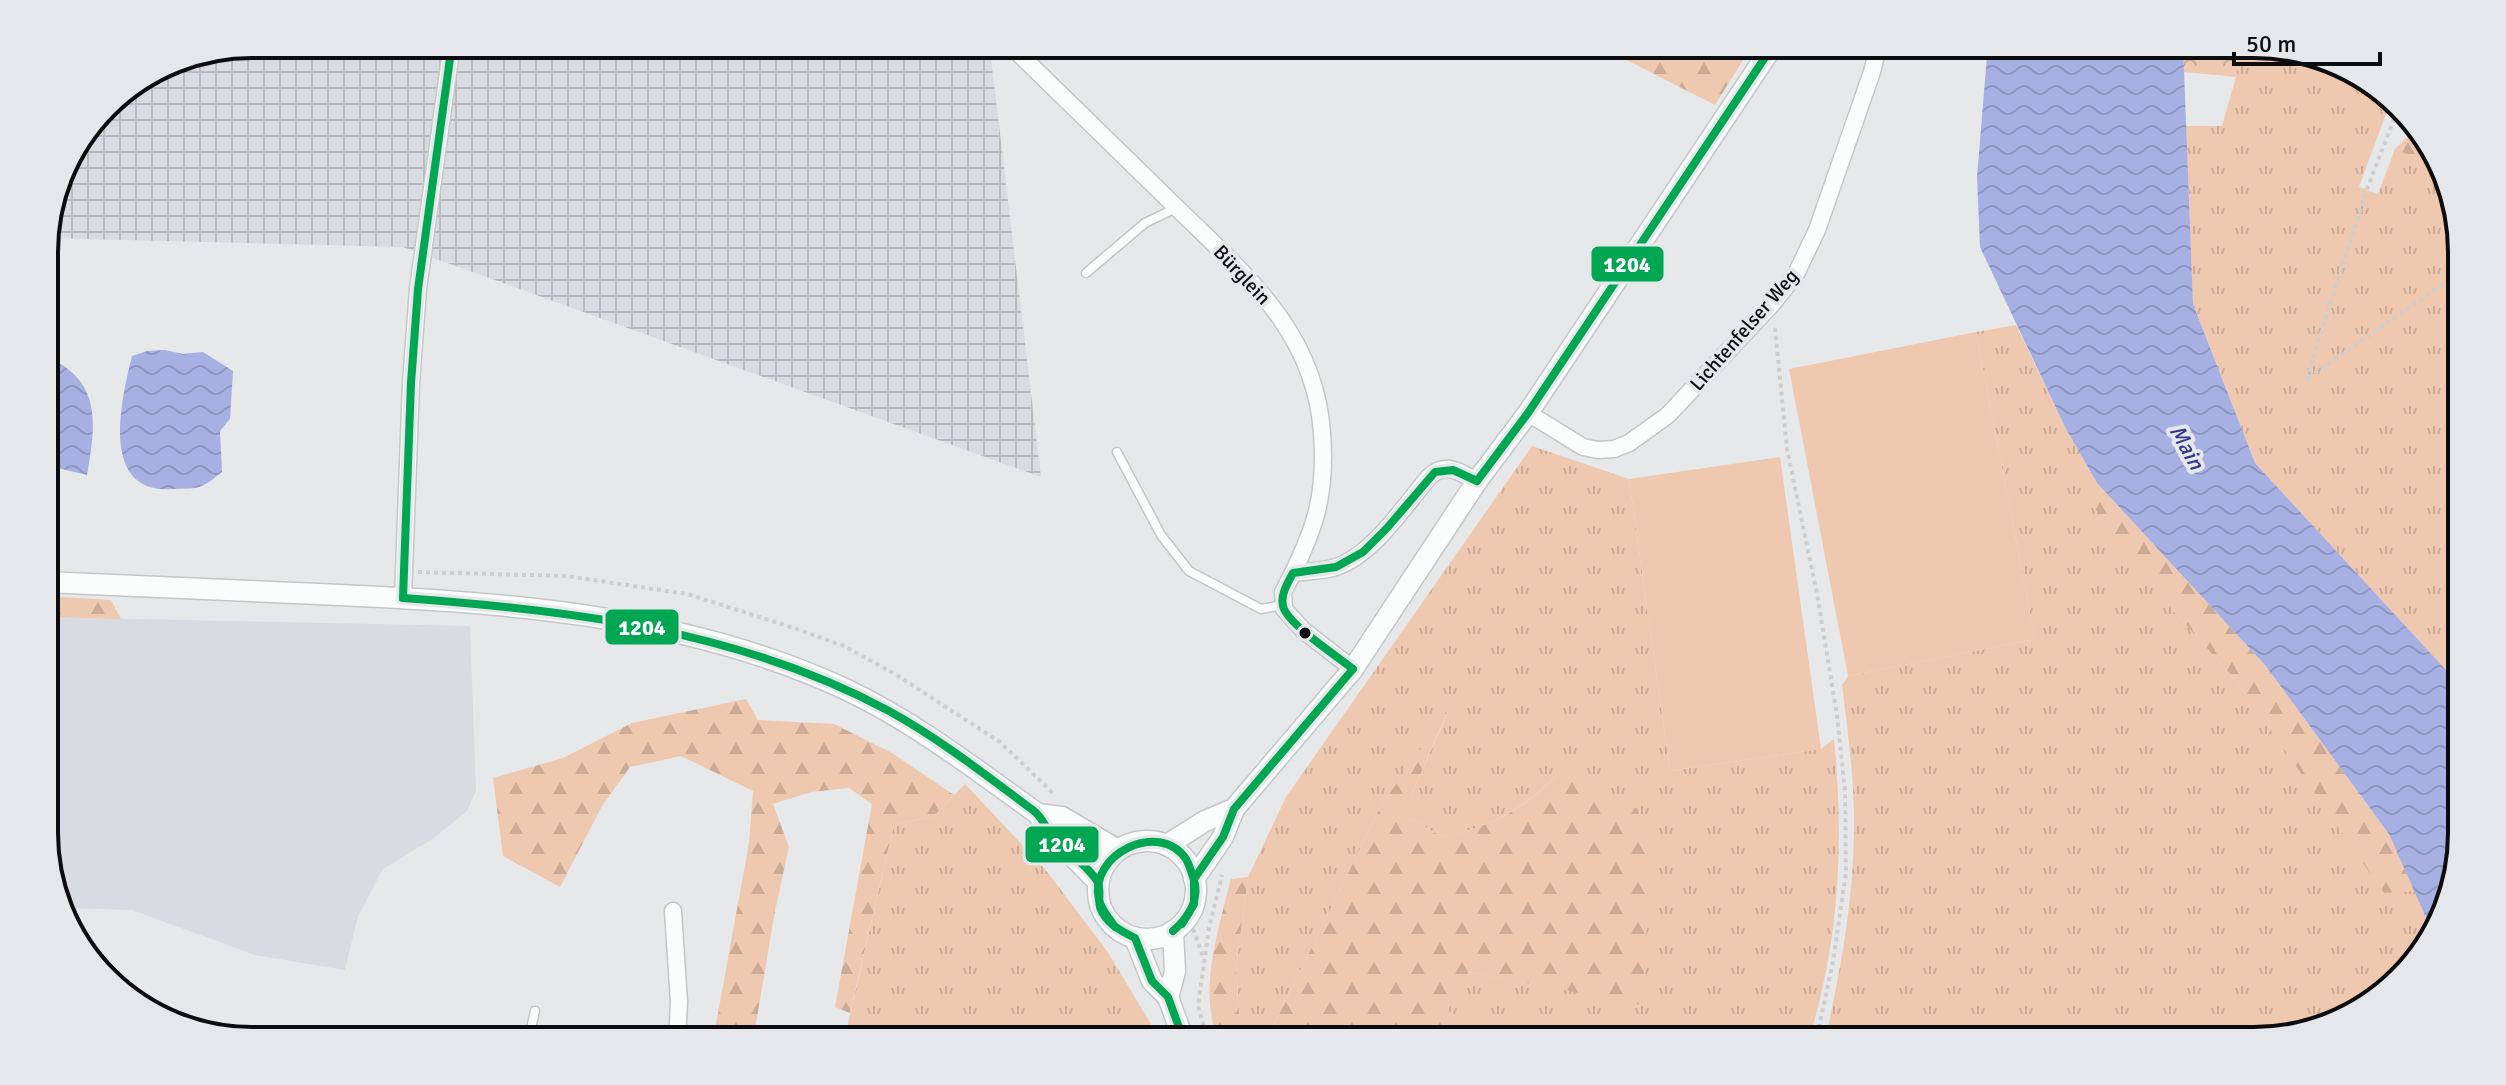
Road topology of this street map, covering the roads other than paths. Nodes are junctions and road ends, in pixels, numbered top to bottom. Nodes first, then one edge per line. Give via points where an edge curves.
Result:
1 (450, 58) edge
2 (1023, 58) edge
3 (1765, 58) edge
4 (1876, 58) edge
5 (1177, 208) junction
6 (1086, 273) dead end
7 (1528, 413) junction
8 (1117, 452) dead end
9 (1477, 481) junction
10 (1293, 573) junction
11 (58, 583) edge
12 (403, 598) junction
13 (1283, 605) junction
14 (1353, 669) junction
15 (1234, 809) junction
16 (1038, 814) junction
17 (1167, 845) junction
18 (1118, 850) junction
19 (1194, 879) junction
20 (1098, 882) junction
21 (673, 911) dead end
22 (1173, 931) junction
23 (1130, 936) junction
24 (1168, 997) junction
25 (535, 1011) dead end
26 (531, 1027) edge
27 (678, 1027) edge
28 (1179, 1027) edge

1 - 12 street via 418,289
2 - 5 street, Bürglein
3 - 7 street
4 - 7 street, Lichtenfelser Weg via 1796,274 1668,415 1629,443 1598,450 1583,447
5 - 6 lane via 1145,223
5 - 10 street, Bürglein via 1274,309 1310,369 1320,409 1322,479 1318,510
7 - 9 street
8 - 13 lane via 1161,535 1189,571 1261,609
9 - 10 street via 1449,467 1439,469 1351,560 1334,568
9 - 14 street
10 - 13 street, Bürglein
11 - 12 street
12 - 16 street via 581,614 653,626 756,656 888,711
13 - 14 street via 1303,630
14 - 15 street
15 - 17 street
15 - 19 street via 1223,837
16 - 18 street via 1062,817
16 - 20 street
17 - 18 street via 1145,841
17 - 19 street via 1185,859
18 - 20 street
19 - 22 street via 1196,892 1188,916
20 - 23 street via 1100,907 1115,928
21 - 27 street
22 - 23 street via 1153,939
22 - 24 street via 1175,972
23 - 24 street via 1152,981
24 - 28 street
25 - 26 lane

